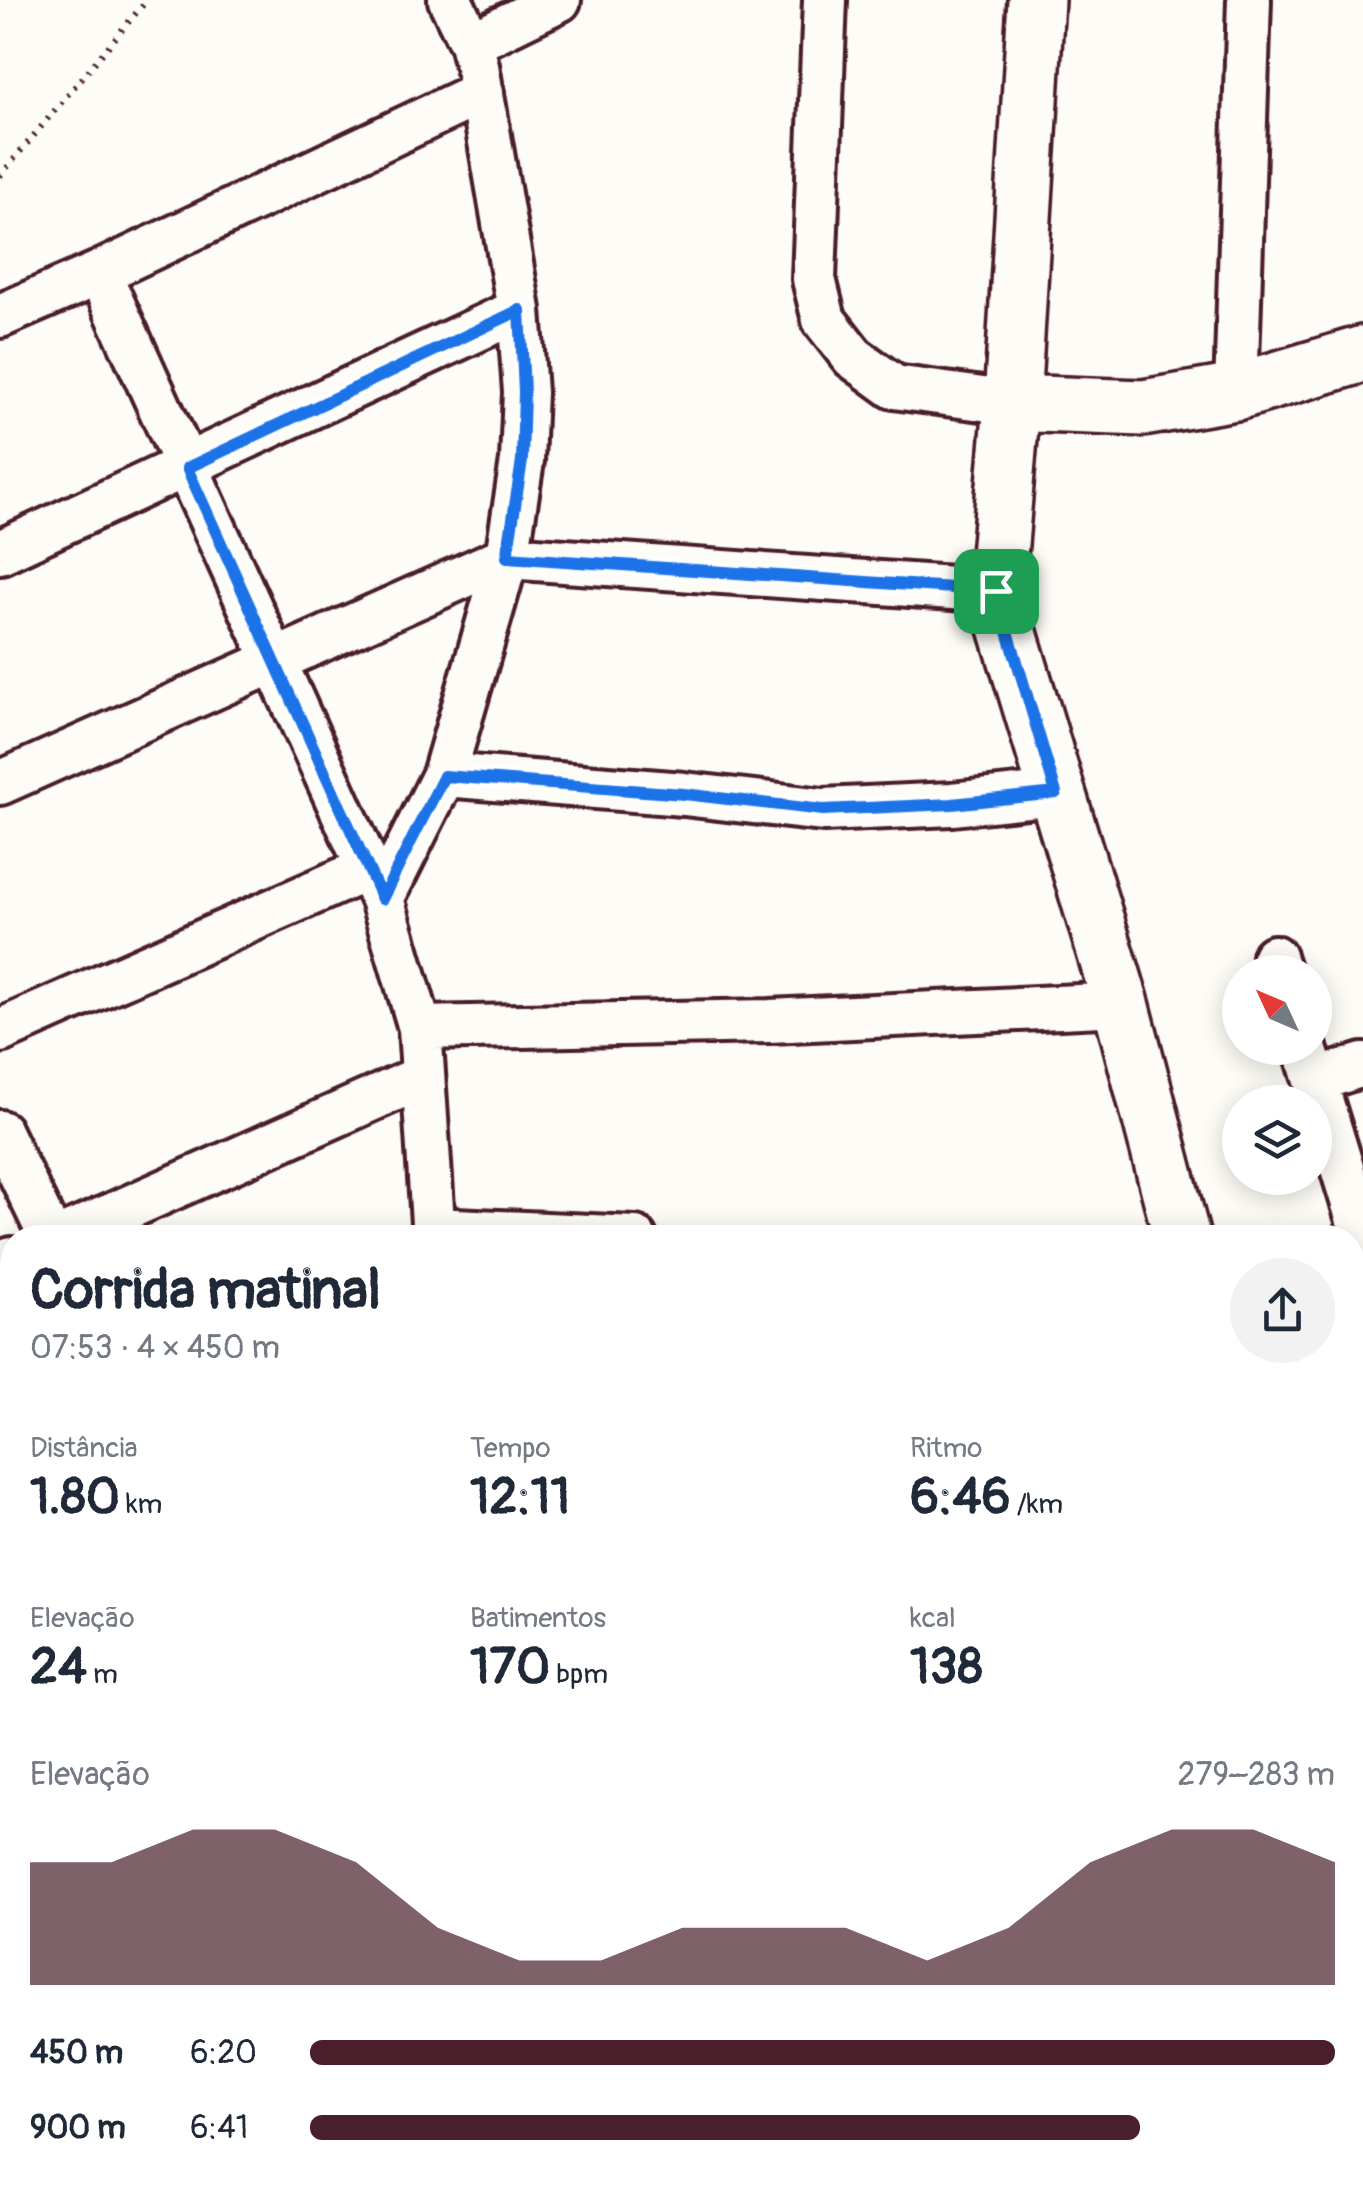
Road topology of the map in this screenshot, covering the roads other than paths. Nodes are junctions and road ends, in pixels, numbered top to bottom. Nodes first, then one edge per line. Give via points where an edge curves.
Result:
1 (450, 0) edge
2 (559, 0) edge
3 (825, 0) edge
4 (1036, 0) edge
5 (1250, 0) edge
6 (470, 43) junction
7 (482, 92) junction
8 (99, 273) junction
9 (520, 310) junction
10 (0, 316) edge
11 (1363, 354) edge
12 (1236, 392) junction
13 (1012, 404) junction
14 (187, 468) junction
15 (0, 552) edge
16 (507, 557) junction
17 (996, 591) junction
18 (273, 660) junction
19 (444, 776) junction
20 (0, 783) edge
21 (1056, 793) junction
22 (375, 884) junction
23 (1121, 1004) junction
24 (420, 1028) junction
25 (0, 1032) edge
26 (1332, 1064) edge
27 (1310, 1065) edge
28 (1363, 1065) edge
29 (422, 1077) junction
30 (0, 1132) edge
31 (45, 1225) edge
32 (89, 1225) edge
33 (433, 1225) edge
34 (1179, 1225) edge
35 (1360, 1225) edge

1 - 6 street
2 - 6 street
3 - 13 street via 814,278 824,320 853,358 894,387
4 - 13 street
5 - 12 street
6 - 7 street
7 - 8 street
7 - 9 street
8 - 10 street
8 - 14 street
9 - 14 street
9 - 16 street via 522,461
11 - 12 street
12 - 13 street via 1143,408
13 - 17 street
14 - 15 street
14 - 18 street
16 - 17 street
16 - 18 street
16 - 19 street
17 - 21 street
18 - 20 street
18 - 22 street
19 - 21 street via 823,810
19 - 22 street
21 - 23 street
22 - 24 street
22 - 25 street
23 - 24 street
23 - 34 street
24 - 29 street
26 - 28 street
27 - 35 street
29 - 32 street
29 - 33 street
30 - 31 street

